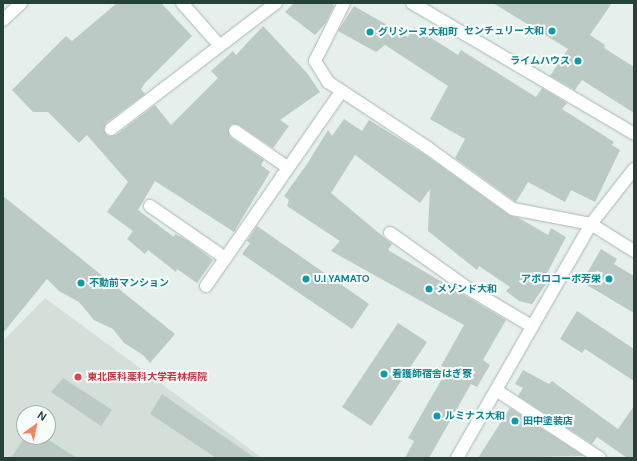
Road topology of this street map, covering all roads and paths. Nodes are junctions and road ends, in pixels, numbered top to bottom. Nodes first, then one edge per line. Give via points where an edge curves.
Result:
1 (21, 3) edge
2 (182, 3) edge
3 (276, 3) edge
4 (344, 3) edge
5 (412, 3) edge
6 (3, 20) edge
7 (220, 46) junction
8 (341, 92) junction
9 (111, 130) dead end
10 (235, 130) dead end
11 (634, 134) edge
12 (287, 167) junction
13 (634, 169) edge
14 (150, 206) dead end
15 (591, 224) junction
16 (390, 232) dead end
17 (634, 251) edge
18 (225, 258) junction
19 (206, 286) dead end
20 (534, 327) junction
21 (496, 390) junction
22 (457, 458) edge
23 (600, 458) edge

1 - 6 street
2 - 7 street
3 - 7 street
4 - 8 street via 315,61 328,82
5 - 11 street
7 - 9 street
8 - 12 street
8 - 15 street via 428,148 513,209
10 - 12 street
12 - 18 street
13 - 15 street
14 - 18 street
15 - 17 street
15 - 20 street
16 - 20 street via 469,289
18 - 19 street
20 - 21 street
21 - 22 street
21 - 23 street

